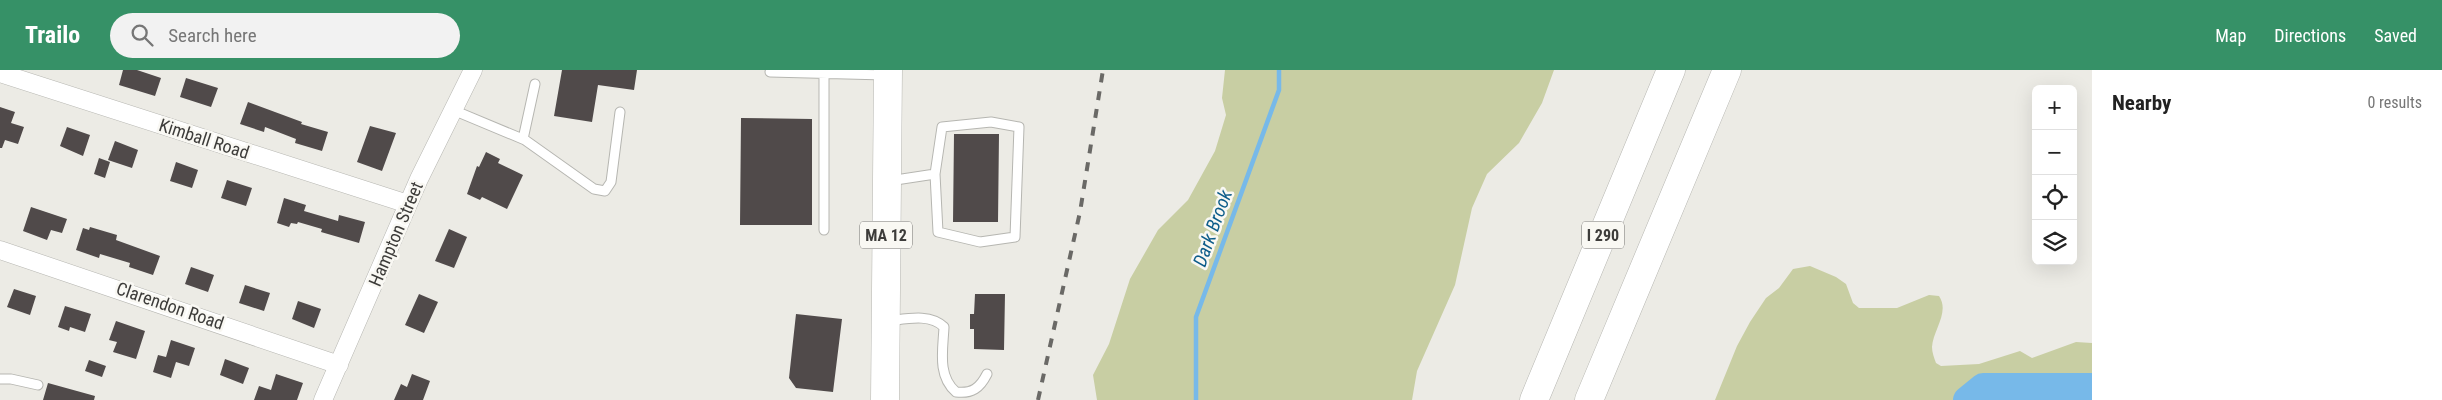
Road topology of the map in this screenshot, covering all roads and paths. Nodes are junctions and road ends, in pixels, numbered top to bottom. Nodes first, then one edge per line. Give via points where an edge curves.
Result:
1 (473, 70) edge
2 (1672, 70) edge
3 (1726, 70) edge
4 (770, 72) dead end
5 (0, 73) edge
6 (888, 73) edge
7 (824, 74) junction
8 (536, 84) dead end
9 (453, 110) junction
10 (620, 112) dead end
11 (523, 139) junction
12 (935, 174) junction
13 (886, 181) junction
14 (408, 204) junction
15 (824, 230) dead end
16 (0, 250) edge
17 (885, 321) junction
18 (338, 365) junction
19 (987, 374) dead end
20 (0, 379) edge
21 (38, 385) dead end
22 (324, 400) edge
23 (884, 400) edge
24 (1534, 400) edge
25 (1589, 400) edge

1 - 9 street, Hampton Street
2 - 24 main road, I 290
3 - 25 main road, I 290
4 - 7 lane
5 - 14 street, Kimball Road
6 - 7 lane
6 - 13 main road, MA 12
7 - 15 lane
8 - 11 lane
9 - 11 lane
9 - 14 street, Hampton Street
10 - 11 lane via 611,182 605,191 594,189
12 - 12 lane via 938,232 980,242 1015,237 1019,127 991,122 942,127
12 - 13 lane
13 - 17 main road, MA 12
14 - 18 street, Hampton Street
16 - 18 street, Clarendon Road
17 - 19 lane via 926,318 939,322 944,327 943,373 948,386 956,392 973,392
17 - 23 main road, MA 12
18 - 22 street, Hampton Street
20 - 21 lane via 11,378

